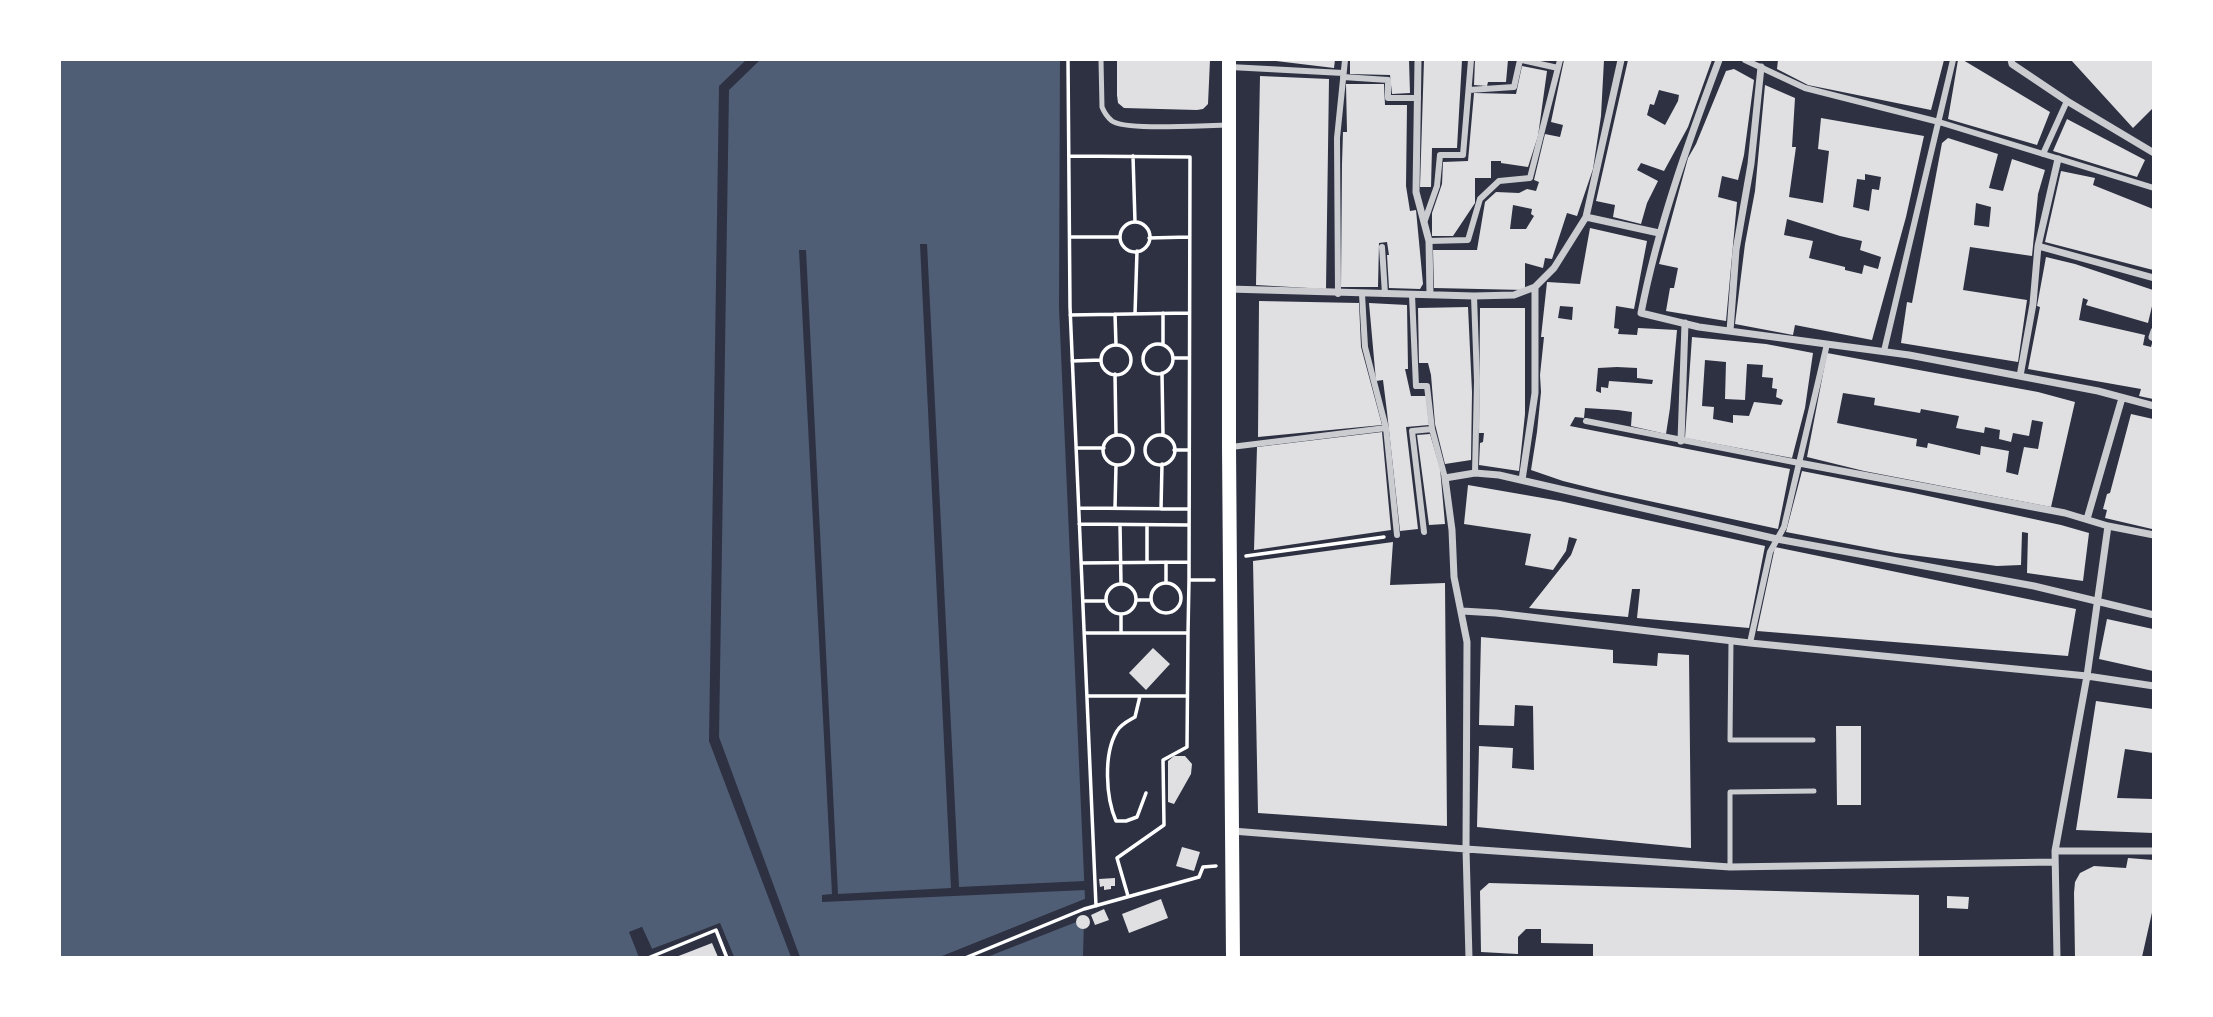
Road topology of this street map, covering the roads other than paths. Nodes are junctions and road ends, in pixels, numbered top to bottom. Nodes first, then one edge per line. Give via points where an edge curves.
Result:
1 (1101, 60) edge
2 (1345, 60) edge
3 (1418, 60) edge
4 (1471, 60) edge
5 (1521, 60) edge
6 (1560, 60) edge
7 (1621, 60) edge
8 (1719, 60) edge
9 (1745, 60) edge
10 (1953, 60) edge
11 (2004, 60) edge
12 (2012, 62) edge
13 (1228, 63) edge
14 (1761, 67) junction
15 (1558, 68) junction
16 (1343, 75) junction
17 (1469, 90) junction
18 (1418, 98) junction
19 (2067, 101) junction
20 (1939, 122) junction
21 (1229, 125) junction
22 (2154, 153) edge
23 (2043, 155) junction
24 (2059, 159) junction
25 (2154, 188) edge
26 (1586, 217) junction
27 (1425, 220) junction
28 (1659, 233) junction
29 (1429, 241) junction
30 (2038, 246) junction
31 (1382, 247) dead end
32 (2154, 278) edge
33 (1535, 287) junction
34 (1229, 289) junction
35 (1338, 294) junction
36 (1362, 294) junction
37 (1385, 294) junction
38 (1430, 294) junction
39 (1412, 295) junction
40 (1474, 296) junction
41 (1685, 323) junction
42 (1730, 331) junction
43 (2154, 331) edge
44 (2154, 338) edge
45 (1827, 344) junction
46 (1884, 351) junction
47 (2020, 376) junction
48 (2122, 398) junction
49 (2154, 406) edge
50 (1586, 421) dead end
51 (1386, 428) junction
52 (1432, 429) junction
53 (1681, 441) junction
54 (1229, 447) junction
55 (1799, 463) junction
56 (1475, 473) junction
57 (1445, 478) junction
58 (1522, 480) junction
59 (2087, 519) junction
60 (2108, 526) junction
61 (1424, 532) dead end
62 (1397, 535) road end
63 (2154, 535) edge
64 (1777, 538) junction
65 (2096, 601) junction
66 (1462, 611) junction
67 (2154, 615) edge
68 (1731, 641) junction
69 (1750, 643) junction
70 (2087, 676) junction
71 (2154, 686) edge
72 (1814, 740) dead end
73 (1814, 791) dead end
74 (1232, 830) junction
75 (1466, 849) junction
76 (2055, 851) junction
77 (2154, 851) edge
78 (2055, 862) junction
79 (1730, 867) junction
80 (1233, 957) edge
81 (1469, 957) edge
82 (2057, 957) edge

1 - 21 lane via 1101,99 1113,122 1132,126
2 - 16 street
3 - 18 street
4 - 17 street
5 - 15 street
5 - 17 street via 1514,87
6 - 15 street
7 - 26 street
8 - 28 street
9 - 14 street
10 - 20 street
11 - 12 street
12 - 19 street
13 - 16 street
13 - 21 main road
14 - 20 street via 1805,88
14 - 42 street
15 - 29 street via 1530,178 1499,181 1480,199 1468,240
16 - 18 street via 1388,80 1388,98
16 - 35 street via 1336,138
17 - 27 street via 1463,155 1440,155 1437,186
18 - 27 street via 1416,192
19 - 22 street
19 - 23 street
20 - 23 street
20 - 46 street
21 - 34 main road
23 - 24 street
24 - 25 street
24 - 30 street
26 - 28 street
26 - 33 street via 1554,268
27 - 29 street
28 - 41 street via 1641,313
29 - 38 street
30 - 32 street
30 - 47 street
31 - 37 street
33 - 40 street via 1514,295
33 - 58 street via 1535,393
34 - 35 street
34 - 54 main road
35 - 36 street
36 - 37 street
36 - 51 street via 1365,347
37 - 39 street
38 - 39 street
38 - 40 street
39 - 52 street via 1416,386 1427,386
40 - 56 street
41 - 42 street
41 - 53 street
42 - 45 street
43 - 44 street
45 - 46 street
45 - 55 street
46 - 47 street
47 - 48 street
48 - 49 street
48 - 59 street
50 - 53 street
51 - 54 street
51 - 62 street
52 - 57 street
52 - 61 street via 1412,431
53 - 55 street
54 - 74 main road
55 - 59 street
55 - 64 street via 1784,527
56 - 57 street
56 - 58 street
57 - 66 street via 1454,577
58 - 64 street
59 - 60 street
60 - 63 street
60 - 65 street
64 - 65 street
64 - 69 street
65 - 67 street
65 - 70 street
66 - 68 street
66 - 75 street via 1467,642
68 - 69 street
68 - 72 lane via 1730,740
69 - 70 street
70 - 71 street
70 - 76 street
73 - 79 lane via 1730,792
74 - 75 street
74 - 80 main road
75 - 79 street
75 - 81 street
76 - 77 street
76 - 78 street
78 - 79 street
78 - 82 street

